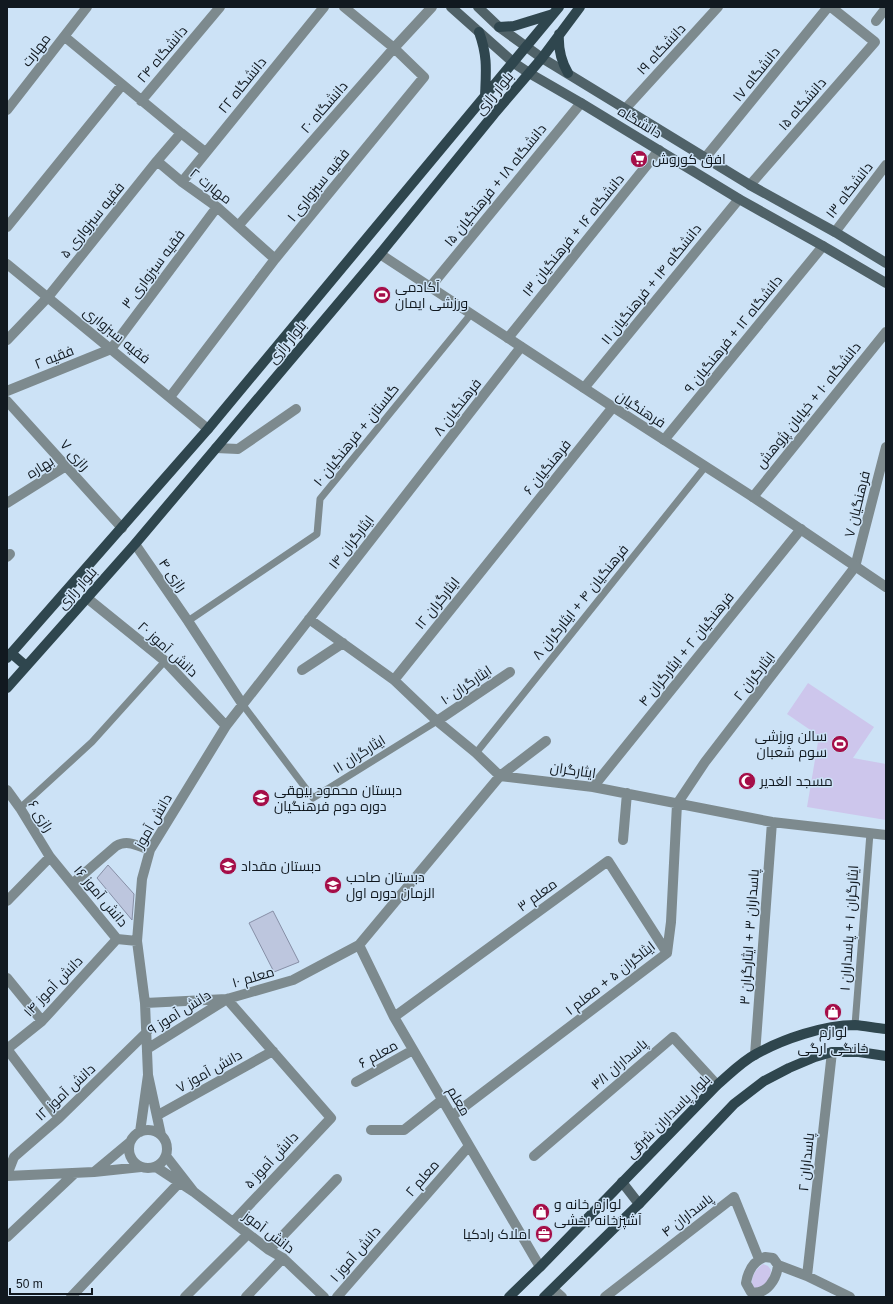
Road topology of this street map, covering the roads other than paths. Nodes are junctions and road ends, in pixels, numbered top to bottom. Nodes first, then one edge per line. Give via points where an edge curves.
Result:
1 (87, 7) edge
2 (220, 7) edge
3 (324, 7) edge
4 (344, 7) edge
5 (432, 7) edge
6 (451, 7) edge
7 (478, 7) edge
8 (580, 7) edge
9 (718, 7) edge
10 (830, 7) edge
11 (886, 8) edge
12 (556, 10) edge
13 (569, 20) junction
14 (876, 21) dead end
15 (499, 27) junction
16 (479, 32) junction
17 (559, 34) junction
18 (65, 37) junction
19 (526, 46) junction
20 (394, 48) junction
21 (542, 58) junction
22 (514, 63) junction
23 (529, 73) junction
24 (568, 73) junction
25 (122, 84) junction
26 (482, 100) junction
27 (141, 101) junction
28 (581, 103) junction
29 (625, 109) junction
30 (7, 110) edge
31 (494, 114) junction
32 (650, 125) junction
33 (181, 133) junction
34 (640, 138) junction
35 (659, 150) junction
36 (205, 152) junction
37 (705, 158) junction
38 (157, 161) junction
39 (886, 165) edge
40 (182, 182) junction
41 (750, 185) junction
42 (739, 199) junction
43 (217, 207) junction
44 (238, 226) junction
45 (7, 227) edge
46 (835, 232) junction
47 (823, 246) junction
48 (380, 254) junction
49 (275, 260) junction
50 (886, 263) edge
51 (7, 264) edge
52 (886, 283) edge
53 (430, 286) junction
54 (48, 297) junction
55 (471, 314) junction
56 (886, 332) edge
57 (508, 338) junction
58 (7, 340) edge
59 (521, 347) junction
60 (111, 349) junction
61 (584, 388) junction
62 (7, 391) edge
63 (170, 397) junction
64 (7, 401) edge
65 (613, 408) junction
66 (296, 409) dead end
67 (208, 429) junction
68 (664, 440) junction
69 (886, 447) edge
70 (216, 448) junction
71 (66, 466) junction
72 (705, 467) junction
73 (415, 483) joint
74 (753, 497) junction
75 (7, 503) edge
76 (122, 528) junction
77 (801, 529) junction
78 (135, 544) junction
79 (503, 544) joint
80 (855, 567) junction
81 (886, 587) edge
82 (87, 598) junction
83 (309, 619) junction
84 (188, 621) junction
85 (343, 643) junction
86 (9, 655) edge
87 (165, 661) junction
88 (26, 666) junction
89 (302, 670) dead end
90 (510, 672) dead end
91 (394, 680) junction
92 (7, 688) edge
93 (243, 705) junction
94 (437, 721) junction
95 (226, 726) junction
96 (546, 741) dead end
97 (476, 753) junction
98 (500, 776) junction
99 (593, 787) junction
100 (7, 790) edge
101 (627, 793) junction
102 (677, 804) junction
103 (20, 808) junction
104 (772, 822) junction
105 (870, 833) junction
106 (886, 835) edge
107 (623, 840) dead end
108 (150, 850) junction
109 (50, 857) junction
110 (72, 884) junction
111 (7, 901) edge
112 (117, 939) junction
113 (137, 941) junction
114 (359, 945) junction
115 (667, 953) junction
116 (7, 978) edge
117 (227, 999) junction
118 (145, 1003) junction
119 (394, 1017) junction
120 (42, 1021) junction
121 (855, 1025) junction
122 (886, 1029) edge
123 (147, 1032) junction
124 (7, 1049) edge
125 (147, 1049) junction
126 (413, 1050) junction
127 (273, 1051) junction
128 (832, 1052) junction
129 (755, 1055) junction
130 (886, 1056) edge
131 (148, 1075) junction
132 (356, 1082) dead end
133 (717, 1085) junction
134 (442, 1100) junction
135 (158, 1115) junction
136 (452, 1116) junction
137 (59, 1118) junction
138 (370, 1130) dead end
139 (140, 1132) junction
140 (162, 1135) junction
141 (130, 1142) junction
142 (469, 1146) junction
143 (166, 1156) junction
144 (534, 1156) dead end
145 (141, 1167) junction
146 (156, 1167) junction
147 (94, 1172) junction
148 (76, 1173) junction
149 (7, 1175) edge
150 (337, 1179) dead end
151 (622, 1182) junction
152 (179, 1183) junction
153 (194, 1192) junction
154 (639, 1204) junction
155 (233, 1222) junction
156 (395, 1229) joint
157 (248, 1234) junction
158 (7, 1237) edge
159 (269, 1250) junction
160 (283, 1258) junction
161 (760, 1259) junction
162 (778, 1264) junction
163 (540, 1268) junction
164 (807, 1276) junction
165 (553, 1289) junction
166 (749, 1294) edge
167 (844, 1296) edge
168 (71, 1297) edge
169 (185, 1297) edge
170 (246, 1297) edge
171 (324, 1297) edge
172 (336, 1297) edge
173 (509, 1297) edge
174 (544, 1297) edge
175 (562, 1297) edge
176 (605, 1297) edge

1 - 18 street, مهارت
2 - 27 street, دانشگاه ۲۴
3 - 36 street, دانشگاه ۲۲
4 - 20 street, فقیه سبزواری ۱
5 - 20 street, دانشگاه ۲۰
6 - 16 main road, دانشگاه
7 - 15 main road, دانشگاه
8 - 13 main road, بلوار رازی
9 - 29 street, دانشگاه ۱۹
10 - 37 street, دانشگاه ۱۷
10 - 41 street, دانشگاه ۱۵ via 874,42
11 - 14 street
12 - 13 main road
12 - 15 main road via 514,26
12 - 19 main road, بلوار رازی
13 - 17 main road, بلوار رازی
15 - 19 main road, دانشگاه
16 - 22 main road, دانشگاه
16 - 26 main road via 487,61
17 - 21 main road, بلوار رازی
17 - 24 main road via 558,46 562,63
18 - 25 street, مهارت ۲
18 - 30 street, مهارت
19 - 21 main road, دانشگاه
19 - 22 main road, بلوار رازی
20 - 44 street, دانشگاه ۲۰
20 - 49 street, فقیه سبزواری ۱ via 424,77
21 - 23 main road, بلوار رازی
21 - 24 main road, دانشگاه
22 - 23 main road, دانشگاه
22 - 26 main road, بلوار رازی
23 - 28 main road, دانشگاه
23 - 31 main road, بلوار رازی
24 - 29 main road, دانشگاه
25 - 27 street, مهارت ۲
25 - 45 street
26 - 31 main road
26 - 67 main road, بلوار رازی
27 - 33 street, مهارت ۲
28 - 34 main road, دانشگاه
28 - 53 street, دانشگاه ۱۸ + فرهنگیان ۱۵
29 - 32 main road, دانشگاه
31 - 48 main road, بلوار رازی
32 - 34 main road
32 - 37 main road, دانشگاه
33 - 36 street, مهارت ۲
33 - 38 street
34 - 35 main road, دانشگاه
35 - 42 main road, دانشگاه
35 - 57 street, دانشگاه ۱۶ + فرهنگیان ۱۳
36 - 40 street, دانشگاه ۲۲
37 - 41 main road, دانشگاه
38 - 40 street, مهارت ۲
38 - 54 street, فقیه سبزواری ۵
39 - 46 street, دانشگاه ۱۳
40 - 43 street, مهارت ۲
41 - 46 main road, دانشگاه
42 - 47 main road, دانشگاه
42 - 61 street, دانشگاه ۱۴ + فرهنگیان ۱۱
43 - 44 street, مهارت ۲
43 - 60 street, فقیه سبزواری ۳
44 - 49 street, مهارت ۲
46 - 50 main road, دانشگاه
47 - 52 main road, دانشگاه
47 - 68 street, دانشگاه ۱۲ + فرهنگیان ۹
48 - 53 street, فرهنگیان
48 - 70 main road, بلوار رازی
49 - 63 street, فقیه سبزواری ۱
51 - 54 street, فقیه سبزواری
53 - 55 street, فرهنگیان
54 - 58 street, فقیه سبزواری ۵
54 - 60 street, فقیه سبزواری
55 - 57 street, فرهنگیان
55 - 84 lane, گلستان + فرهنگیان ۱۰ via 320,499 317,534
56 - 74 street, دانشگاه ۱۰ + خیابان پژوهش
57 - 59 street, فرهنگیان
59 - 61 street, فرهنگیان
59 - 73 street, فرهنگیان ۸
60 - 62 street, فقیه ۲
60 - 63 street, فقیه سبزواری
61 - 65 street, فرهنگیان
63 - 67 street, فقیه سبزواری
64 - 71 street, رازی ۷
65 - 68 street, فرهنگیان
65 - 79 street, فرهنگیان ۶
66 - 70 street via 238,449
67 - 76 main road, بلوار رازی
68 - 72 street, فرهنگیان
69 - 80 street, فرهنگیان ۷
70 - 78 main road, بلوار رازی
71 - 75 street, بهاره
71 - 76 street, رازی ۷
72 - 74 street, فرهنگیان
72 - 97 lane, فرهنگیان ۴ + ایثارگران ۸
73 - 83 street, ایثارگران ۱۴
74 - 77 street, فرهنگیان
76 - 86 main road, بلوار رازی
77 - 80 street, فرهنگیان
77 - 99 street, فرهنگیان ۲ + ایثارگران ۴
78 - 82 main road, بلوار رازی
78 - 84 street, رازی ۴
79 - 91 street, ایثارگران ۱۲
80 - 81 street, فرهنگیان
80 - 102 street, ایثارگران ۲ via 705,762
82 - 87 street, دانش آموز ۲۰
82 - 88 main road, بلوار رازی
83 - 85 street
83 - 93 street, دانش آموز
84 - 93 street, رازی ۴
85 - 89 street
85 - 91 street
86 - 88 main road
87 - 95 street, دانش آموز ۲۰
87 - 103 lane via 92,742
88 - 92 main road, بلوار رازی
90 - 94 street, ایثارگران ۱۰
91 - 94 street
93 - 94 lane, ایثارگران ۱۱ via 313,798
93 - 95 street, دانش آموز
94 - 97 street
95 - 108 street, دانش آموز
96 - 98 street
97 - 98 street
98 - 99 street, ایثارگران
98 - 114 street
99 - 101 street, ایثارگران
100 - 103 street, رازی ۶
101 - 102 street, ایثارگران
101 - 107 street
102 - 104 street, ایثارگران
102 - 115 street, ایثاگران ۵ + معلم ۱
103 - 109 street, رازی ۶
104 - 105 street, ایثارگران
104 - 129 street, پاسداران ۳ + ایثارگران ۳
105 - 106 street, ایثارگران
105 - 121 lane, ایثارگران ۱ + پاسداران ۱
108 - 110 street via 123,842
108 - 113 street, دانش آموز via 142,879
109 - 110 street, دانش آموز ۱۶
109 - 111 street
110 - 112 street, دانش آموز ۱۶
112 - 113 street, دانش آموز ۱۶
112 - 120 street, دانش آموز ۱۴
113 - 118 street, دانش آموز
114 - 117 street, معلم ۱۰ via 293,980
114 - 119 street, معلم
115 - 119 street, معلم ۳ via 608,861
115 - 136 street, ایثاگران ۵ + معلم ۱
116 - 120 street
117 - 118 street, معلم ۱۰
117 - 125 street, دانش آموز ۹
117 - 127 street
118 - 123 street, دانش آموز
119 - 126 street, معلم
120 - 124 street, دانش آموز ۱۴
121 - 122 main road, بلوار پاسداران شرقی
121 - 129 main road, بلوار پاسداران شرقی via 796,1036
123 - 125 street, دانش آموز
123 - 137 street, دانش آموز ۱۲
124 - 137 street
125 - 131 street, دانش آموز
126 - 132 street, معلم ۶
126 - 134 street, معلم
127 - 135 street, دانش آموز ۷
127 - 155 street, دانش آموز ۵ via 331,1118
128 - 130 main road
128 - 154 main road via 789,1068 764,1081 734,1104
128 - 164 street, پاسداران ۲
129 - 133 main road, بلوار پاسداران شرقی
131 - 135 street
131 - 139 street
133 - 144 street, پاسداران ۳/۱ via 673,1037
133 - 151 main road, بلوار پاسداران شرقی
134 - 136 street, معلم
134 - 138 street via 404,1130
135 - 140 street
136 - 142 street, معلم
137 - 149 street, دانش آموز ۱۲ via 14,1157
139 - 140 street via 151,1130
139 - 141 street
140 - 143 street via 167,1145
141 - 145 street via 129,1154
141 - 147 street
142 - 156 street, معلم ۲
142 - 163 street, معلم
143 - 146 street
143 - 153 street, دانش آموز
145 - 146 street
145 - 147 street
146 - 152 street, دانش آموز
147 - 148 street
148 - 149 street
148 - 158 street
150 - 159 street
151 - 154 main road
151 - 163 main road, بلوار پاسداران شرقی
152 - 153 street, دانش آموز
152 - 168 street
153 - 155 street, دانش آموز
154 - 165 main road
155 - 157 street, دانش آموز
156 - 172 street, دانش آموز ۱
157 - 159 street, دانش آموز
157 - 169 street
159 - 160 street, دانش آموز
160 - 170 street
160 - 171 street, دانش آموز
161 - 162 street via 773,1258
161 - 166 street via 752,1266 747,1277
161 - 176 street, پاسداران ۴ via 734,1197
162 - 164 street
162 - 166 street via 775,1277 768,1288
163 - 173 main road, بلوار پاسداران شرقی
164 - 167 street
165 - 174 main road
165 - 175 street

